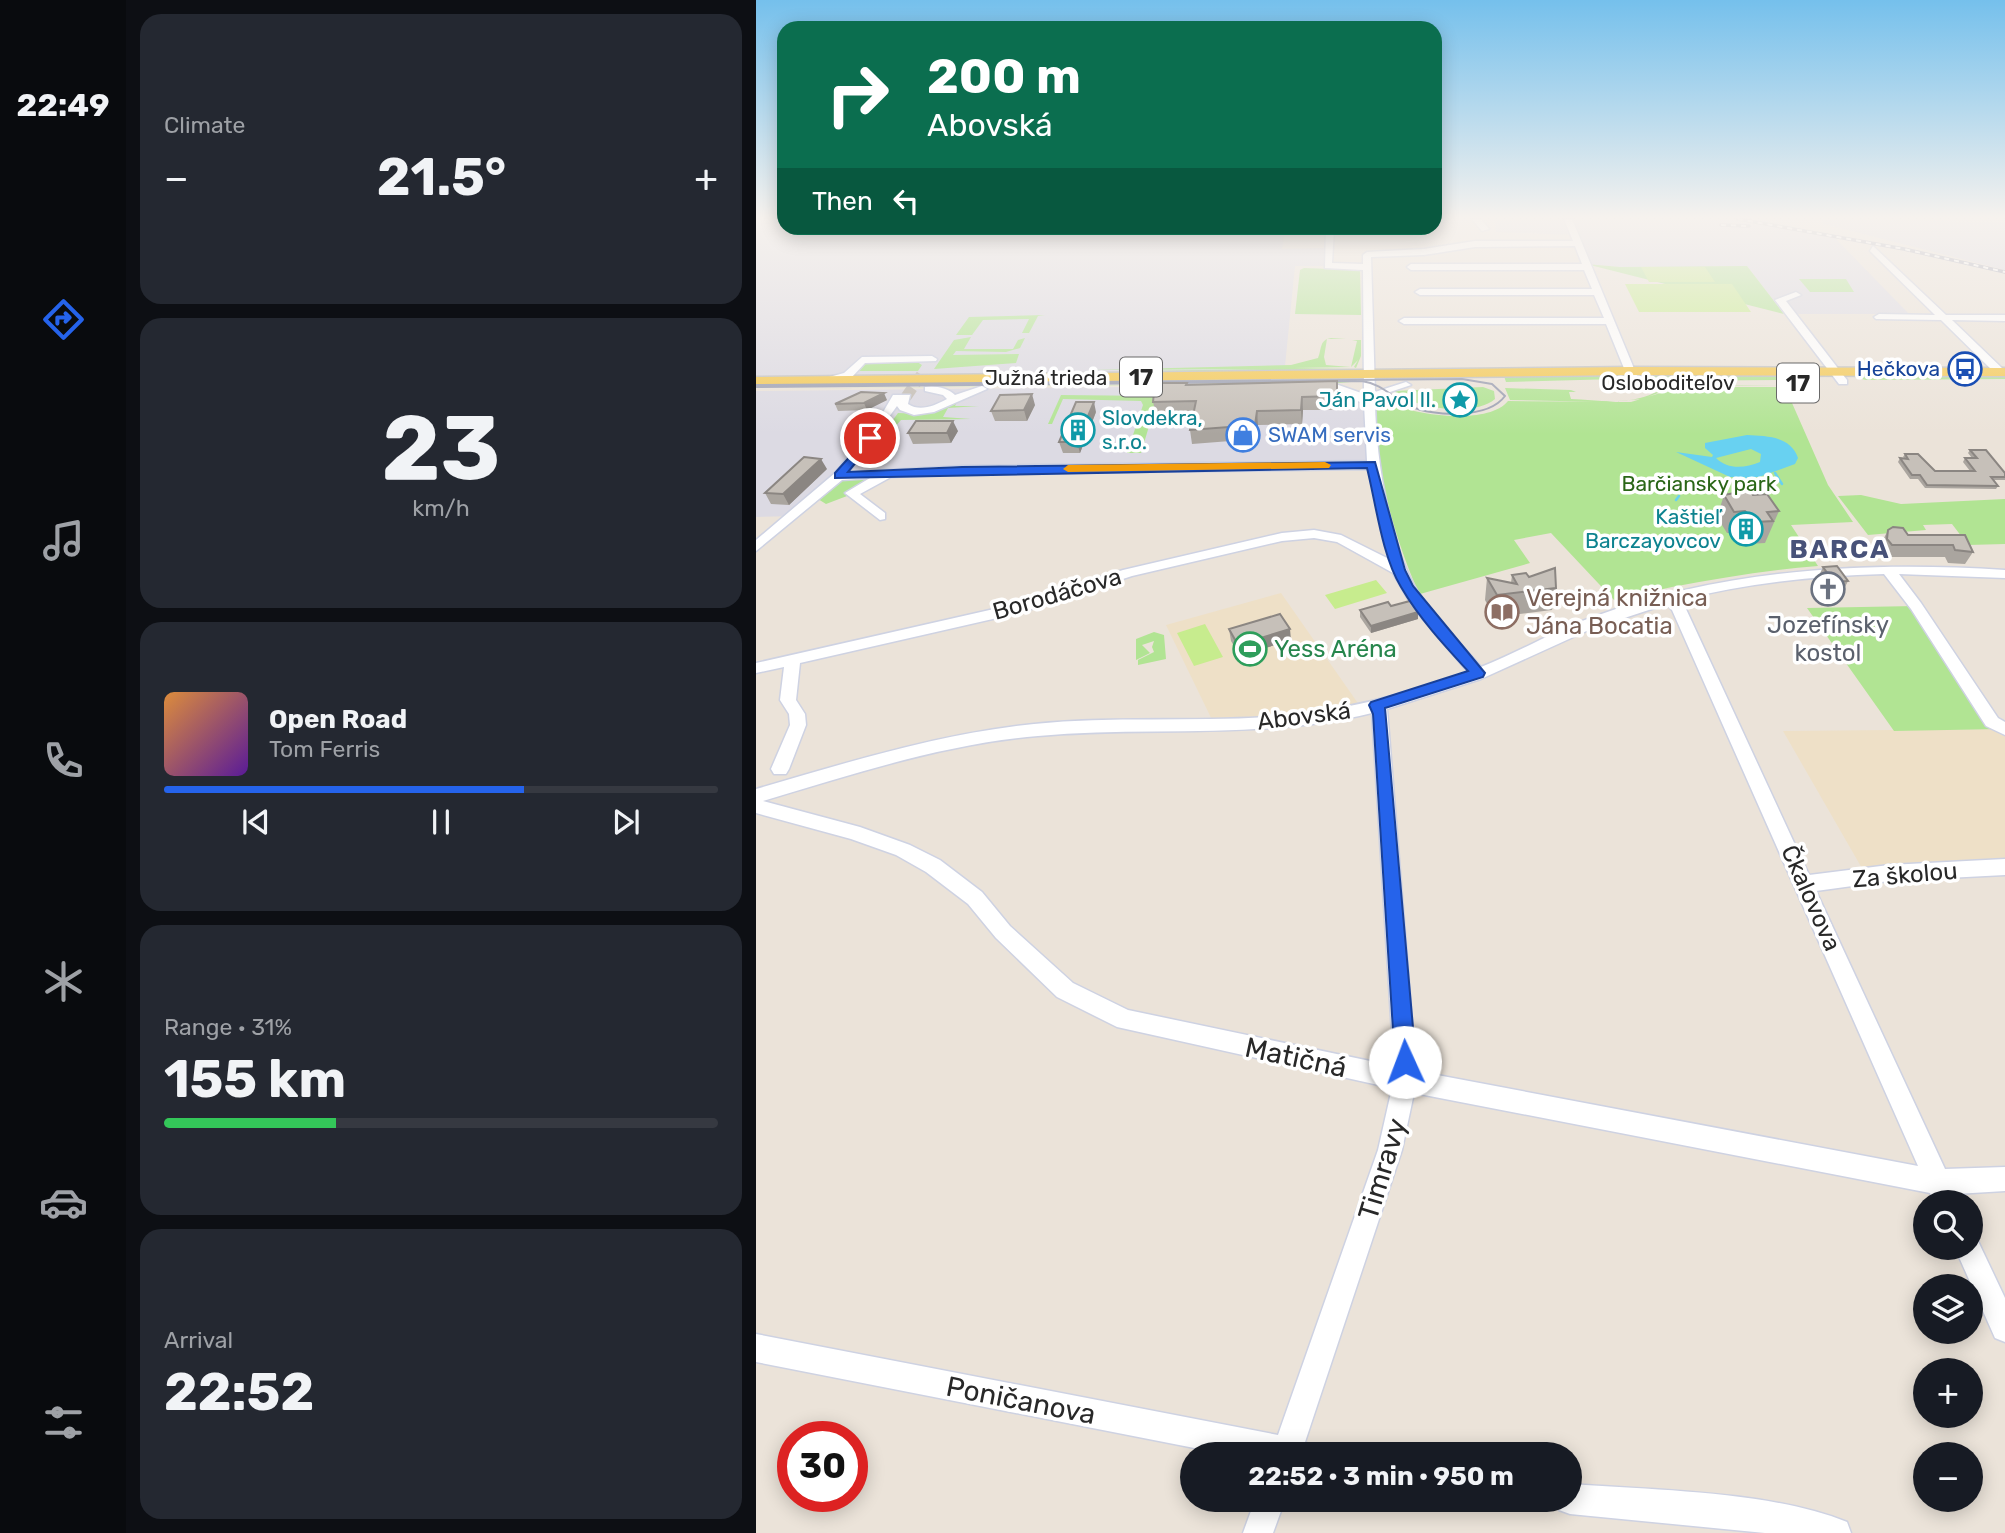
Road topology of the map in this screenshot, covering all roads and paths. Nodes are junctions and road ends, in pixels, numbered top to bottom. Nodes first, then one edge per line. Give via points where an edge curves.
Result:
1 (1367, 291) edge
2 (1916, 291) edge
3 (1420, 292) dead end
4 (1598, 292) joint
5 (1796, 295) dead end
6 (1879, 317) dead end
7 (1944, 317) junction
8 (2005, 317) edge
9 (1404, 321) dead end
10 (1608, 321) junction
11 (1366, 358) junction
12 (924, 371) dead end
13 (852, 372) junction
14 (2003, 375) edge
15 (1633, 377) junction
16 (1839, 377) junction
17 (821, 380) junction
18 (875, 380) junction
19 (1368, 380) junction
20 (1402, 380) junction
21 (756, 381) edge
22 (1333, 381) junction
23 (982, 389) junction
24 (929, 390) junction
25 (756, 391) edge
26 (952, 399) junction
27 (1369, 402) junction
28 (1371, 465) junction
29 (888, 472) junction
30 (839, 476) junction
31 (880, 516) dead end
32 (1390, 539) junction
33 (1358, 546) junction
34 (756, 547) edge
35 (1399, 570) junction
36 (1888, 570) junction
37 (2005, 574) edge
38 (1670, 597) junction
39 (792, 661) junction
40 (756, 668) edge
41 (1478, 673) junction
42 (1377, 705) junction
43 (2002, 729) edge
44 (780, 769) dead end
45 (756, 796) edge
46 (756, 806) edge
47 (2005, 867) edge
48 (1805, 884) junction
49 (1405, 1080) junction
50 (2005, 1179) edge
51 (1933, 1190) edge
52 (1942, 1190) edge
53 (1953, 1190) edge
54 (1974, 1260) edge
55 (2005, 1328) edge
56 (756, 1348) edge
57 (1235, 1442) edge
58 (1295, 1442) edge
59 (1582, 1500) edge
60 (1266, 1512) edge
61 (1258, 1533) edge
62 (1836, 1533) edge

1 - 11 street
2 - 7 street
3 - 4 street
4 - 10 street
5 - 16 street via 1780,300
6 - 7 street
7 - 8 street
7 - 14 street
9 - 10 street
10 - 15 street
11 - 19 street
11 - 20 street
11 - 22 street via 1354,371
12 - 13 street via 932,359 862,360
13 - 17 street
13 - 18 street
14 - 16 main road, Osloboditeľov / 17
15 - 16 main road, Osloboditeľov / 17
15 - 20 main road, Osloboditeľov / 17
17 - 18 main road, Južná trieda / 17
17 - 21 main road, Južná trieda / 17
18 - 22 main road, Južná trieda / 17
19 - 20 main road, Osloboditeľov / 17
19 - 22 main road, Osloboditeľov / 17
19 - 27 street
20 - 27 street
22 - 23 main road, Južná trieda / 17
22 - 27 street
23 - 24 main road, Južná trieda / 17
23 - 26 street
24 - 25 main road, Južná trieda / 17
24 - 26 street via 947,393
26 - 30 street via 936,409 915,411 903,406 901,397
27 - 28 street
28 - 29 street
28 - 32 street
29 - 30 street
29 - 31 street via 851,493
30 - 34 street
32 - 33 street, Borodáčova
32 - 35 street
33 - 35 street, Borodáčova
33 - 39 street, Borodáčova via 1314,534 1282,537 1128,573 1019,608
35 - 41 street via 1417,603
36 - 37 street, Abovská
36 - 38 street, Abovská via 1795,574
36 - 43 street
38 - 41 street, Abovská via 1598,620
38 - 48 street, Čkalovova
39 - 40 street, Borodáčova
39 - 44 street via 788,700 798,725
41 - 42 street, Abovská
42 - 45 street, Abovská via 1296,720 1003,734 861,764
42 - 49 street, Timravy
46 - 49 street, Matičná via 853,832 933,866 975,898 1003,932 1065,990 1125,1020
47 - 48 street, Za školou via 1889,873
48 - 52 street, Čkalovova
49 - 51 street, Matičná
49 - 58 street, Timravy via 1390,1150
50 - 53 street, Matičná
54 - 55 street
56 - 57 street, Poničanova
59 - 62 street via 1713,1508
60 - 61 street

